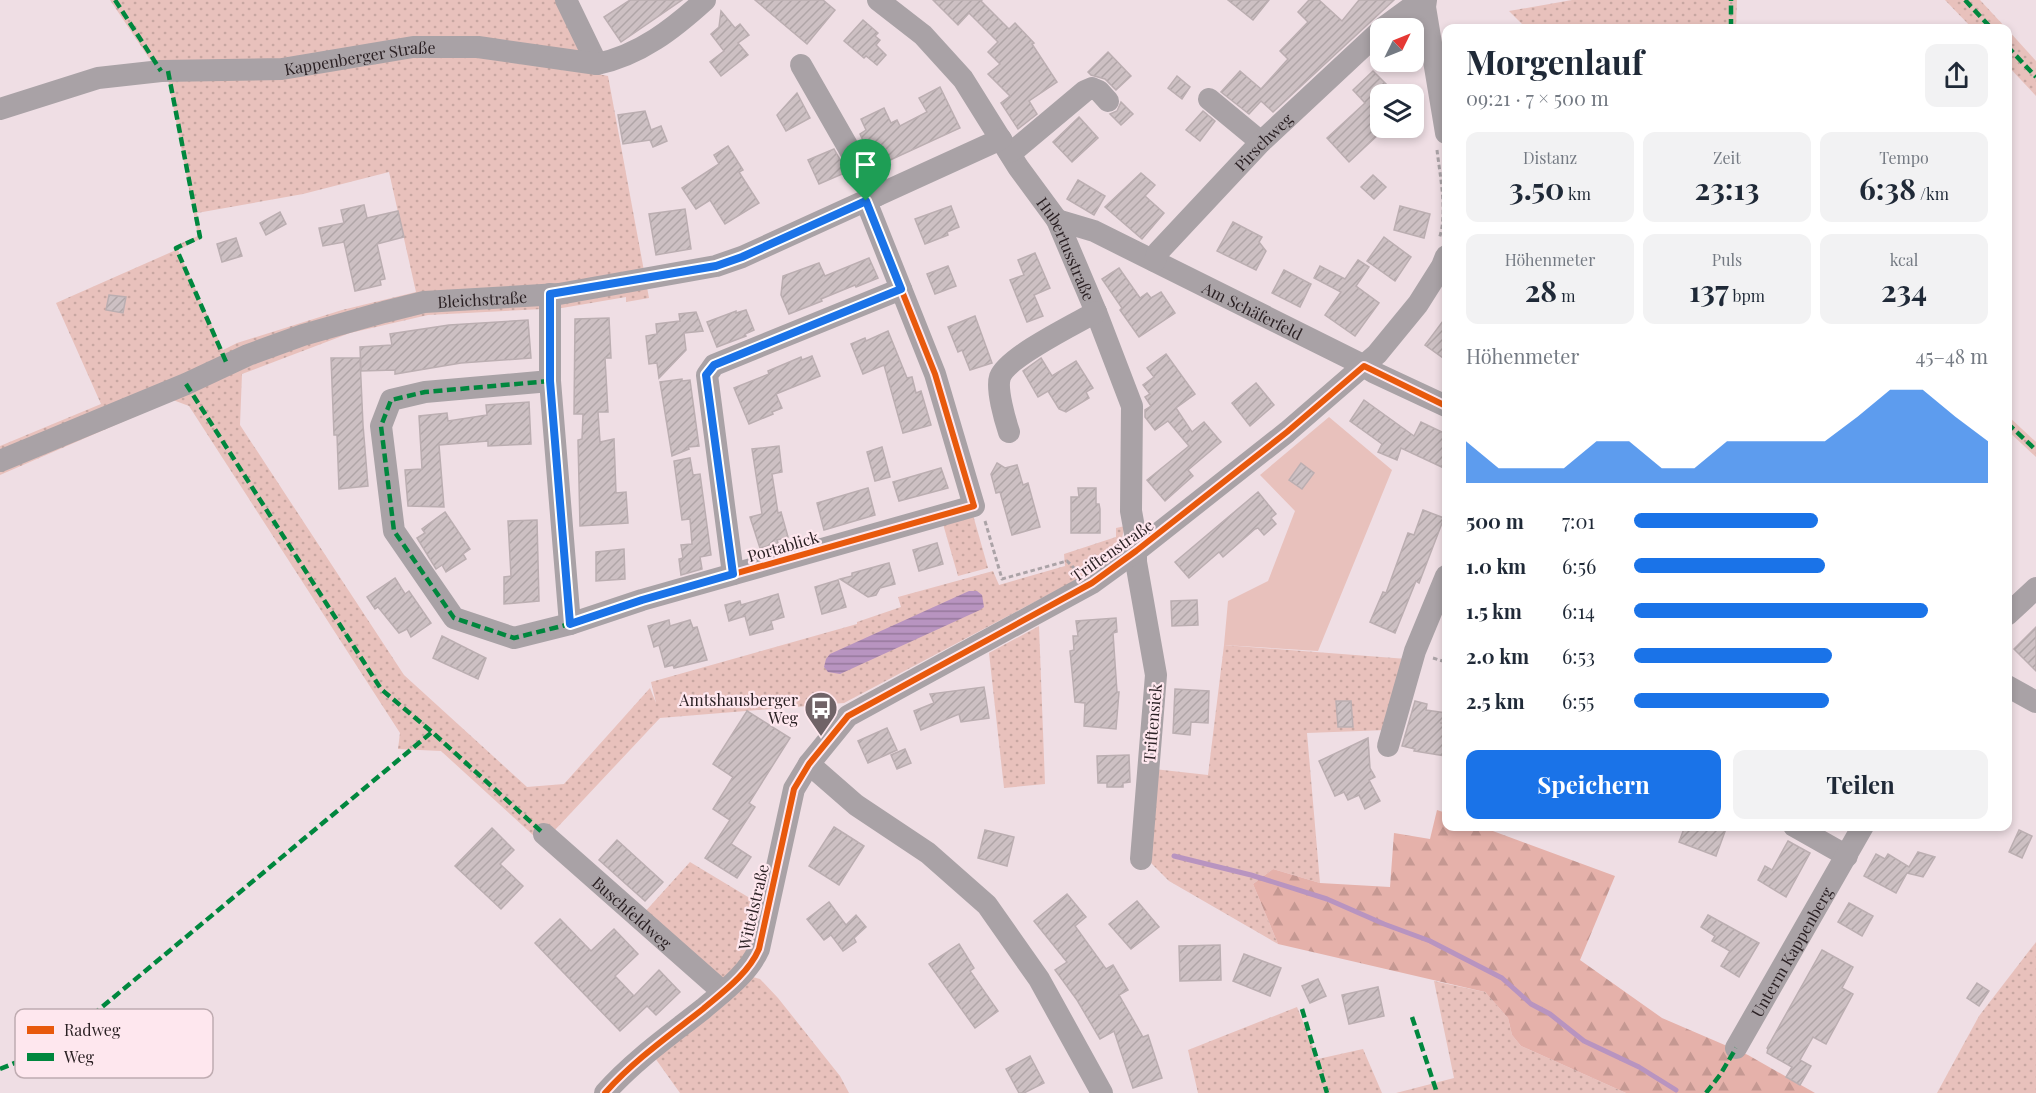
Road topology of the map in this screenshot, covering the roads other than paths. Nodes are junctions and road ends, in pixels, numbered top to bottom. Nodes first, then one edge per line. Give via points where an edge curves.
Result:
1 (566, 0) edge
2 (705, 0) edge
3 (878, 0) edge
4 (1426, 3) edge
5 (1396, 18) edge
6 (1370, 39) edge
7 (597, 64) junction
8 (801, 65) dead end
9 (1209, 99) dead end
10 (1108, 100) dead end
11 (0, 109) edge
12 (1441, 136) edge
13 (1261, 142) junction
14 (1005, 145) junction
15 (871, 198) junction
16 (1056, 220) junction
17 (1442, 249) edge
18 (1155, 261) junction
19 (901, 289) junction
20 (550, 294) junction
21 (1096, 312) junction
22 (1364, 366) junction
23 (550, 381) junction
24 (1442, 404) edge
25 (1009, 432) dead end
26 (0, 460) edge
27 (1136, 551) junction
28 (733, 574) junction
29 (1442, 585) edge
30 (2036, 588) edge
31 (2012, 610) edge
32 (570, 624) junction
33 (2012, 689) edge
34 (2036, 702) edge
35 (848, 716) joint
36 (1388, 746) dead end
37 (809, 764) junction
38 (1803, 831) edge
39 (1860, 831) edge
40 (544, 834) dead end
41 (1847, 856) junction
42 (1141, 859) dead end
43 (723, 992) junction
44 (1736, 1048) dead end
45 (605, 1093) edge
46 (1102, 1093) edge

1 - 7 street
2 - 7 street, Kappenberger Straße via 649,45
3 - 14 street, Hubertusstraße via 923,35 963,79
4 - 5 street, Pirschweg
4 - 12 street
6 - 13 street, Pirschweg
7 - 11 street, Kappenberger Straße via 478,47 414,46 282,69 161,71 98,78
8 - 15 street
9 - 13 street
10 - 14 street, Bleichstraße via 1092,88 1085,91 1017,148
13 - 18 street, Pirschweg via 1158,252
14 - 15 street, Bleichstraße
14 - 16 street, Hubertusstraße
15 - 19 street
15 - 20 street, Bleichstraße via 716,266
16 - 18 street, Am Schäferfeld via 1094,231
16 - 21 street, Hubertusstraße
17 - 22 street, Triftenstraße via 1442,266 1418,304
18 - 22 street, Am Schäferfeld
19 - 28 street via 714,365 706,375
19 - 28 street, Portablick via 936,374 975,506
20 - 23 street
20 - 26 street, Bleichstraße via 424,302 303,335
21 - 25 street via 1006,366 999,379
21 - 27 street, Hubertusstraße via 1132,406 1131,511
22 - 24 street, Am Schäferfeld
22 - 27 street, Triftenstraße
23 - 32 street
23 - 32 street, Portablick via 425,392 391,400 381,426 394,531 454,618 514,638
27 - 35 street, Triftenstraße via 1092,583
27 - 42 street, Triftensiek via 1156,675
28 - 32 street, Portablick
29 - 36 street via 1414,651
30 - 31 street
33 - 34 street
35 - 37 street, Wittelstraße
37 - 43 street, Wittelstraße via 794,789 759,949 753,963
37 - 46 street via 856,805 928,853 987,905 1039,980
38 - 41 street
39 - 41 street, Unterm Kappenberg
40 - 43 street, Buschfeldweg
41 - 44 street, Unterm Kappenberg
43 - 45 street, Wittelstraße

